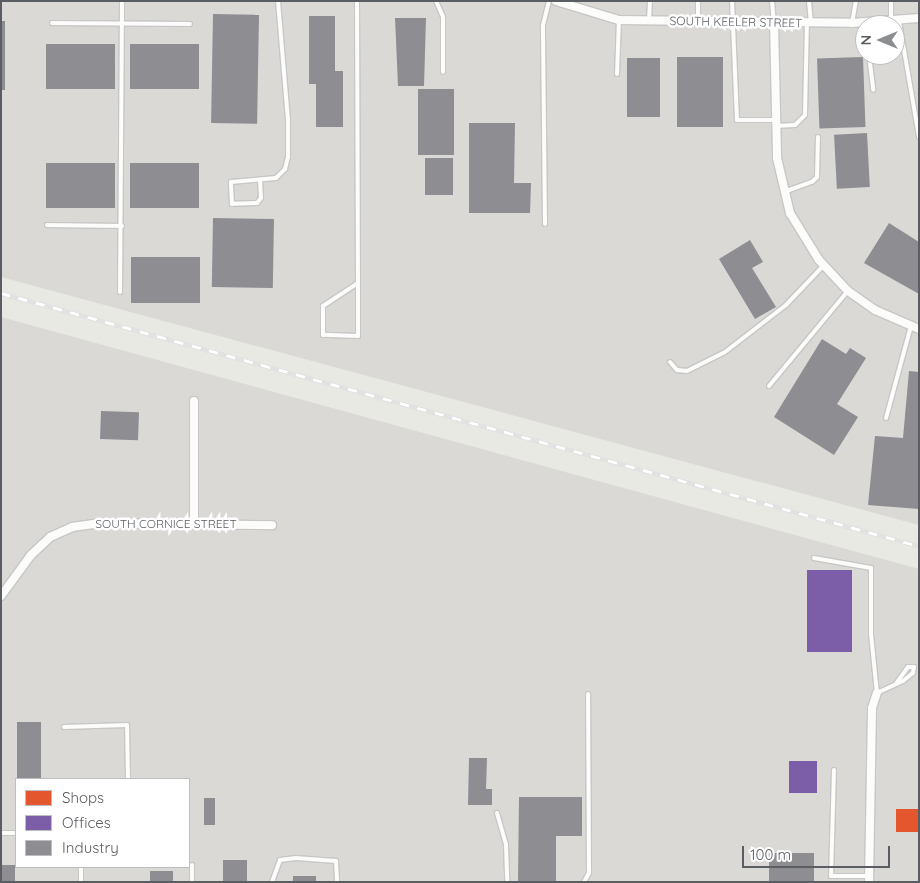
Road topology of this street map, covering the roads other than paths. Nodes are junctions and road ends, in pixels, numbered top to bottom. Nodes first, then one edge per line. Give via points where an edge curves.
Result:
1 (122, 1) edge
2 (278, 1) edge
3 (357, 1) edge
4 (436, 1) edge
5 (549, 1) edge
6 (556, 1) edge
7 (650, 1) edge
8 (698, 1) edge
9 (732, 1) edge
10 (772, 1) edge
11 (809, 1) edge
12 (856, 1) edge
13 (891, 1) edge
14 (568, 3) edge
15 (894, 15) edge
16 (919, 18) edge
17 (619, 20) junction
18 (649, 20) junction
19 (905, 20) edge
20 (698, 21) junction
21 (732, 21) junction
22 (774, 22) junction
23 (52, 23) dead end
24 (122, 23) junction
25 (809, 23) junction
26 (852, 23) junction
27 (855, 23) edge
28 (190, 24) dead end
29 (870, 65) edge
30 (904, 65) edge
31 (443, 72) dead end
32 (618, 74) dead end
33 (873, 90) dead end
34 (775, 123) junction
35 (818, 137) dead end
36 (919, 137) edge
37 (260, 180) junction
38 (784, 192) junction
39 (544, 224) dead end
40 (47, 226) dead end
41 (122, 226) junction
42 (824, 266) junction
43 (358, 283) junction
44 (848, 291) junction
45 (120, 292) dead end
46 (910, 326) junction
47 (919, 329) edge
48 (670, 362) dead end
49 (769, 386) dead end
50 (194, 401) dead end
51 (886, 418) dead end
52 (194, 524) junction
53 (272, 525) dead end
54 (814, 558) dead end
55 (1, 596) edge
56 (897, 682) junction
57 (877, 693) junction
58 (588, 694) dead end
59 (64, 727) dead end
60 (834, 770) dead end
61 (128, 778) edge
62 (497, 813) dead end
63 (1, 833) edge
64 (15, 833) edge
65 (192, 865) dead end
66 (81, 868) edge
67 (869, 879) edge
68 (82, 882) edge
69 (192, 882) edge
70 (272, 882) edge
71 (337, 882) edge
72 (507, 882) edge
73 (584, 882) edge

1 - 24 lane
2 - 37 lane via 288,157 285,169 276,178
3 - 43 lane
4 - 31 lane via 443,17
5 - 39 lane via 543,25
6 - 14 street, SOUTH KEELER STREET
7 - 18 lane
8 - 20 lane
9 - 21 lane
10 - 22 lane
11 - 25 lane
12 - 26 lane
13 - 15 lane
14 - 17 street, SOUTH KEELER STREET
16 - 19 street, SOUTH KEELER STREET
17 - 18 street, SOUTH KEELER STREET
17 - 32 lane
18 - 20 street, SOUTH KEELER STREET
20 - 21 street, SOUTH KEELER STREET
21 - 22 street, SOUTH KEELER STREET
21 - 34 lane via 737,120
22 - 25 street, SOUTH KEELER STREET
22 - 34 street
23 - 24 lane
24 - 28 lane
24 - 41 lane
25 - 26 street, SOUTH KEELER STREET
25 - 34 lane via 805,115 795,125
26 - 27 street, SOUTH KEELER STREET
29 - 33 lane
30 - 36 lane
34 - 38 street
35 - 38 lane via 817,177
37 - 37 lane via 231,182 232,204 257,203 261,198
38 - 42 street via 803,237
40 - 41 lane
41 - 45 lane
42 - 44 street
42 - 48 lane via 786,305 725,352 687,372 677,370
43 - 43 lane via 358,336 323,335 323,306
44 - 46 street via 875,310
44 - 49 lane
46 - 47 street
46 - 51 lane
50 - 52 street
52 - 53 street, SOUTH CORNICE STREET
52 - 55 street, SOUTH CORNICE STREET via 99,523 72,527 50,537 31,555
54 - 57 lane via 871,568 871,634
56 - 56 lane via 913,673 914,667 908,667
56 - 57 lane
57 - 67 street via 872,708
58 - 73 lane via 589,873
59 - 61 lane via 127,725
60 - 67 lane via 831,876
62 - 72 lane via 506,845
63 - 64 lane
65 - 69 lane
66 - 68 lane
70 - 71 lane via 280,860 296,858 336,861

